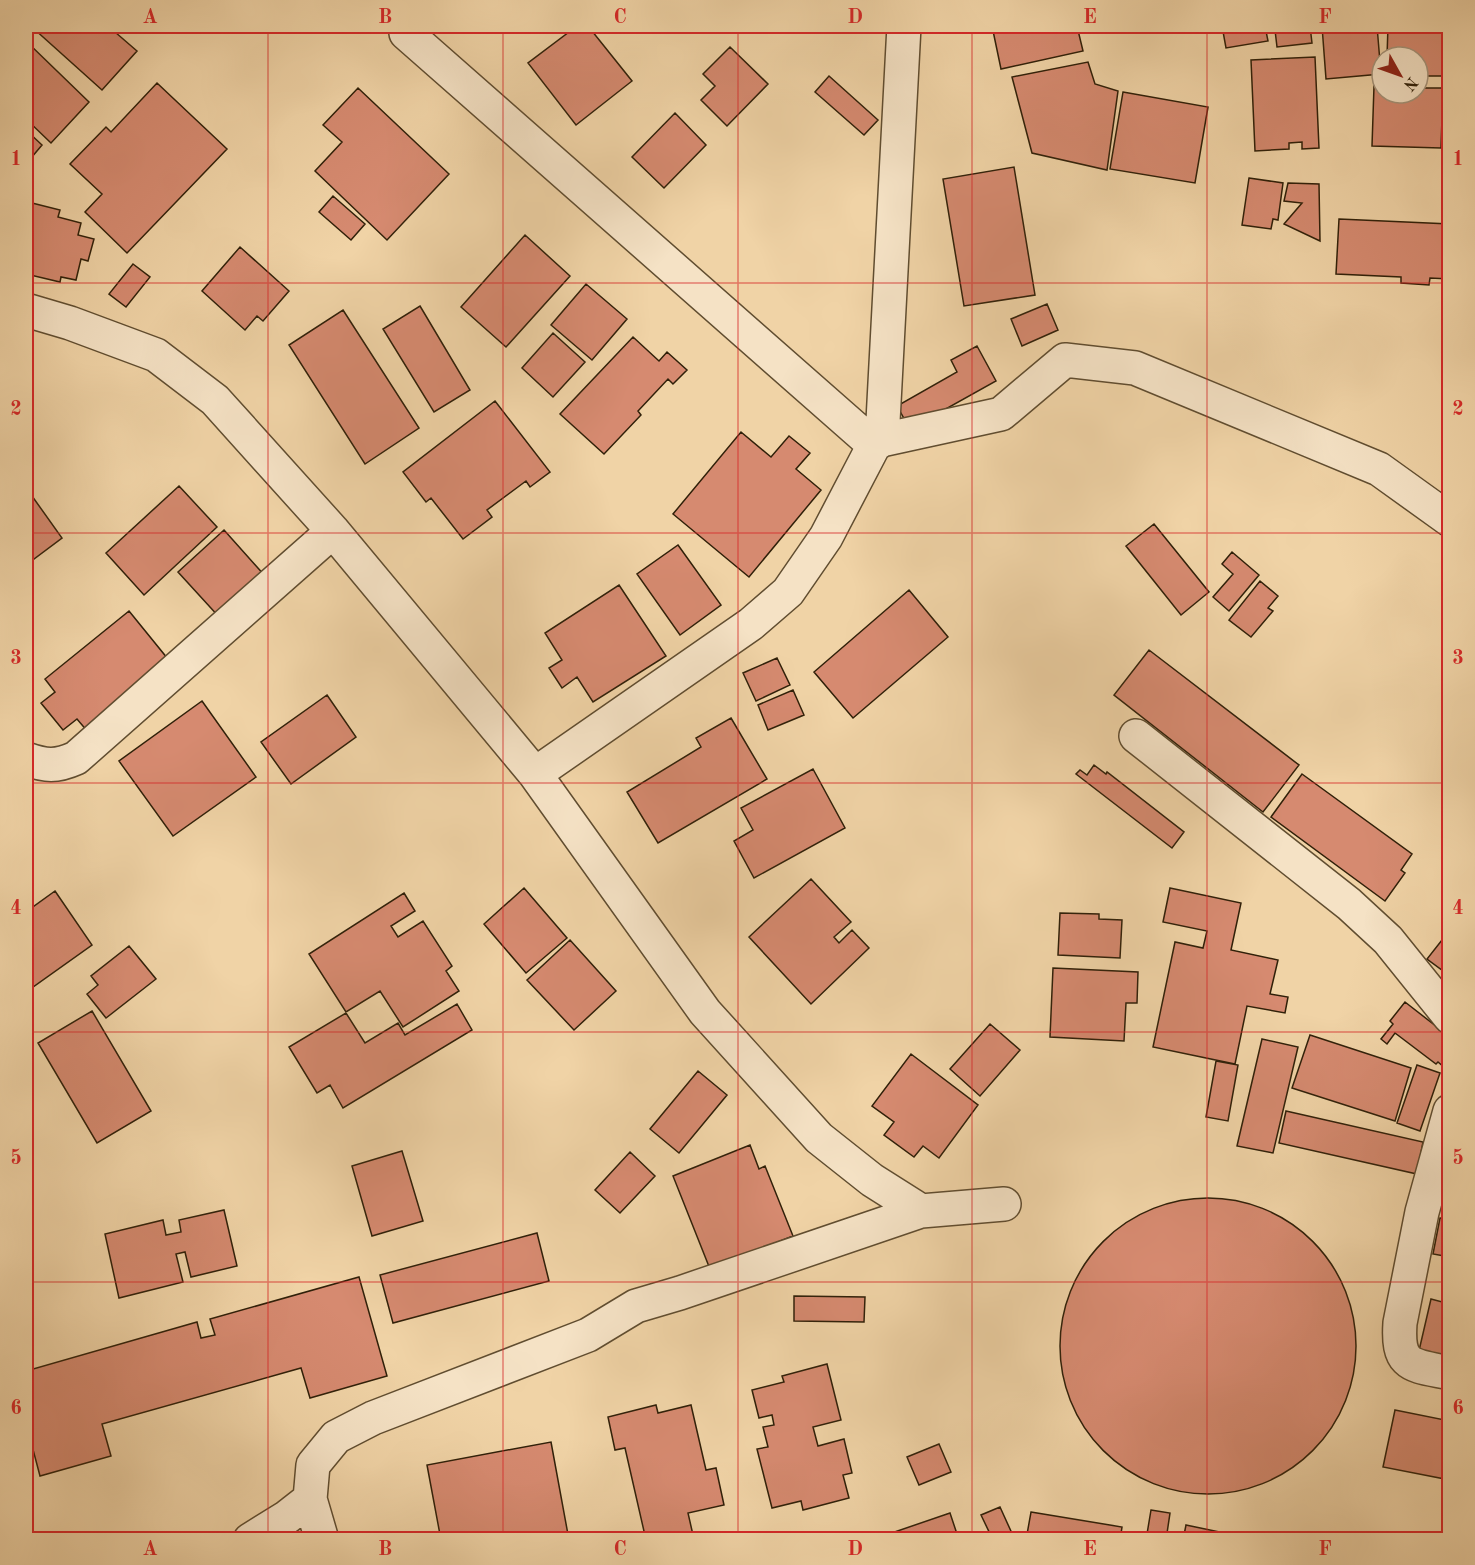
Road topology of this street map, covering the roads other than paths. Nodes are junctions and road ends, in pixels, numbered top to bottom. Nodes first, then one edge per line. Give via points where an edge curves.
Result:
1 (904, 26) edge
2 (406, 33) dead end
3 (26, 310) edge
4 (878, 442) junction
5 (1449, 520) edge
6 (333, 531) junction
7 (1136, 736) dead end
8 (26, 759) edge
9 (535, 774) junction
10 (1449, 1017) edge
11 (1449, 1111) edge
12 (1004, 1204) dead end
13 (921, 1211) junction
14 (1449, 1373) edge
15 (310, 1499) junction
16 (250, 1539) edge
17 (322, 1539) edge

1 - 4 street
2 - 4 street
3 - 6 street via 156,355 215,400
4 - 5 street via 1001,414 1065,360 1135,368 1379,469
4 - 9 street via 826,537 788,592 751,624
6 - 8 street via 76,758 43,765
6 - 9 street
7 - 10 street via 1357,911 1388,940
9 - 13 street via 705,1012 819,1138 872,1180
11 - 14 street via 1422,1212 1398,1339 1402,1357 1409,1363
12 - 13 street
13 - 15 street via 636,1306 588,1335 373,1418 336,1437 313,1465
15 - 16 street
15 - 17 street

